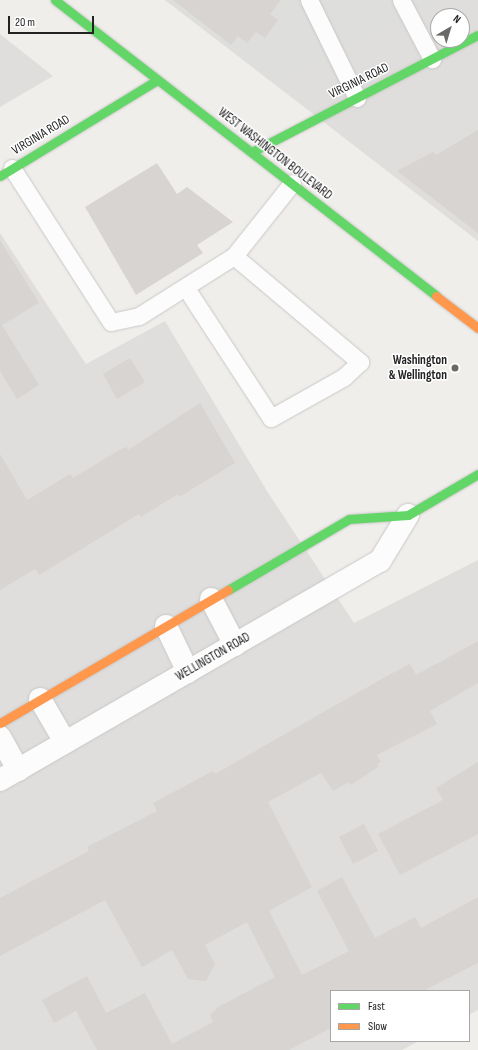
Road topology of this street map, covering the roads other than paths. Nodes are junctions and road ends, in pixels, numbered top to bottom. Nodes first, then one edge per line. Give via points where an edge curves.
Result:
1 (55, 0) edge
2 (309, 0) edge
3 (401, 0) edge
4 (478, 35) edge
5 (432, 59) junction
6 (157, 80) junction
7 (357, 98) junction
8 (252, 152) junction
9 (6, 172) edge
10 (292, 183) junction
11 (234, 256) junction
12 (186, 288) junction
13 (478, 328) edge
14 (478, 474) edge
15 (408, 515) junction
16 (211, 599) junction
17 (166, 626) junction
18 (235, 645) junction
19 (188, 672) junction
20 (40, 699) junction
21 (0, 723) edge
22 (0, 737) edge
23 (65, 742) junction
24 (9, 775) edge

1 - 6 street, WEST WASHINGTON BOULEVARD
2 - 7 lane
3 - 5 lane
4 - 5 street, VIRGINIA ROAD
5 - 7 street, VIRGINIA ROAD
6 - 8 street, WEST WASHINGTON BOULEVARD
6 - 9 street, VIRGINIA ROAD
7 - 8 street, VIRGINIA ROAD
8 - 10 street, WEST WASHINGTON BOULEVARD
9 - 12 lane via 111,322 139,316
10 - 11 lane
10 - 13 street, WEST WASHINGTON BOULEVARD
11 - 12 lane
11 - 12 lane via 360,362 344,377 271,418
14 - 15 street, WELLINGTON ROAD
15 - 16 street, WELLINGTON ROAD via 349,519
15 - 18 street, WELLINGTON ROAD via 380,561
16 - 17 street, WELLINGTON ROAD
16 - 18 street
17 - 19 street
17 - 20 street, WELLINGTON ROAD
18 - 19 street, WELLINGTON ROAD
19 - 23 street, WELLINGTON ROAD
20 - 21 street, WELLINGTON ROAD
20 - 23 street
22 - 24 street
23 - 24 street, WELLINGTON ROAD

